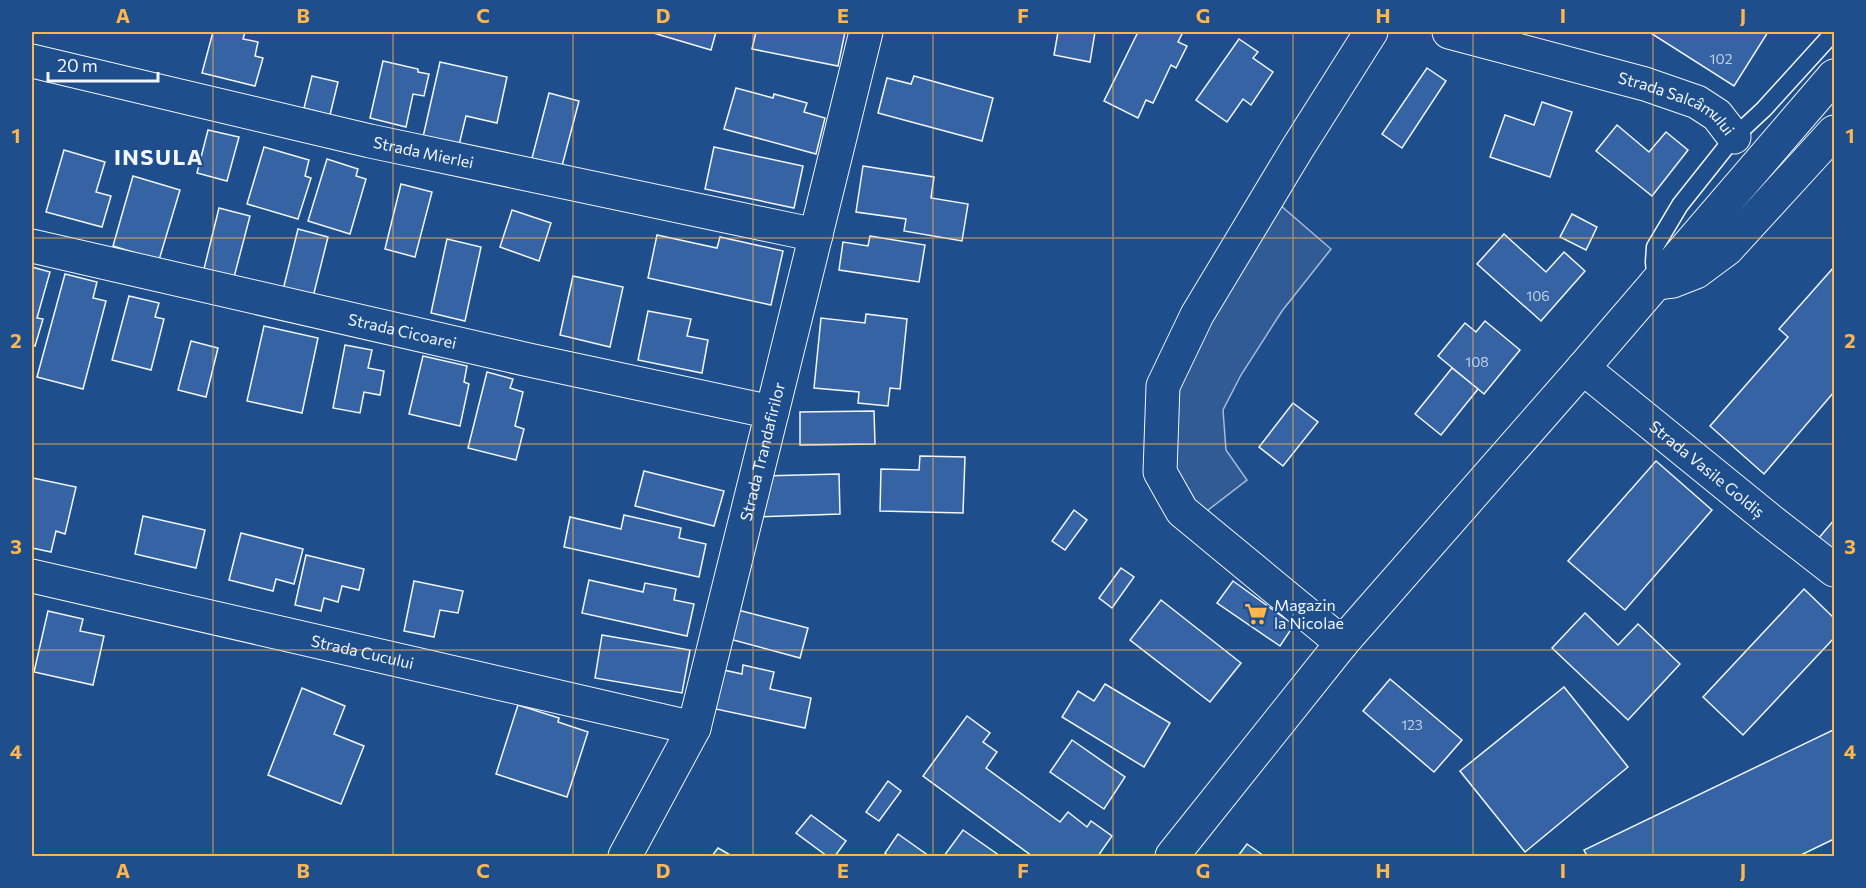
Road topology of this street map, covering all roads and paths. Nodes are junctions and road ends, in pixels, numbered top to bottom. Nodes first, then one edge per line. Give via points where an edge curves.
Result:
1 (866, 32) edge
2 (1371, 32) edge
3 (1449, 32) edge
4 (1834, 32) edge
5 (32, 61) edge
6 (1834, 76) edge
7 (1834, 132) edge
8 (1734, 137) junction
9 (816, 236) junction
10 (32, 246) edge
11 (1656, 283) junction
12 (1583, 368) junction
13 (772, 412) junction
14 (1834, 570) edge
15 (32, 576) edge
16 (1342, 643) junction
17 (694, 728) junction
18 (625, 856) edge
19 (1172, 856) edge

1 - 9 street, Strada Trandafirilor
2 - 16 street via 1197,315 1163,386 1160,472 1182,511
3 - 8 street, Strada Salcâmului via 1646,84 1697,102 1717,115
4 - 8 lane
5 - 9 street, Strada Mierlei via 370,141
6 - 11 street
7 - 11 street via 1727,249 1696,272
8 - 11 lane, Strada Salcâmului via 1680,205 1655,247
9 - 13 street, Strada Trandafirilor
10 - 13 street, Strada Cicoarei
11 - 12 street
12 - 14 street, Strada Vasile Goldiș
12 - 16 street
13 - 17 street, Strada Trandafirilor
15 - 17 street, Strada Cucului
16 - 19 street
17 - 18 street, Strada Trandafirilor

